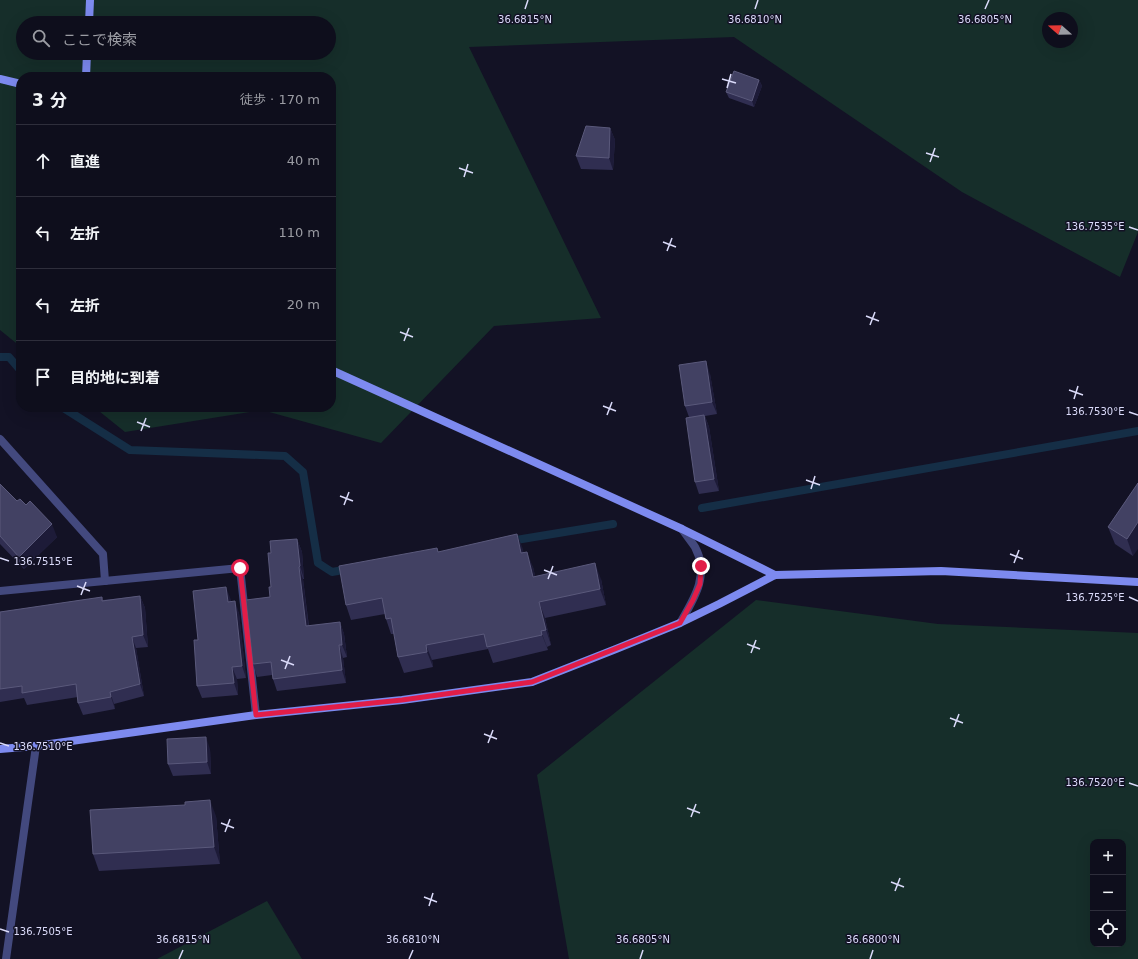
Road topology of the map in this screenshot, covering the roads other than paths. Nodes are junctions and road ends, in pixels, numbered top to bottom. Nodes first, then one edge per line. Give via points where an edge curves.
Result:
1 (90, 0) edge
2 (89, 16) edge
3 (87, 60) edge
4 (86, 72) edge
5 (0, 80) edge
6 (16, 83) edge
7 (336, 372) edge
8 (0, 439) edge
9 (682, 529) junction
10 (775, 575) junction
11 (104, 581) junction
12 (1138, 582) edge
13 (0, 590) edge
14 (680, 623) junction
15 (256, 715) junction
16 (36, 746) junction
17 (0, 749) edge
18 (6, 959) edge

1 - 2 street
3 - 4 street
5 - 6 street
7 - 9 street
8 - 11 street via 103,554
9 - 10 street
9 - 14 street via 695,548 701,566 700,584
10 - 12 street via 941,571
10 - 14 street
11 - 13 street
11 - 15 street via 240,568
14 - 15 street via 532,682 402,700
15 - 16 street
16 - 17 street
16 - 18 street

